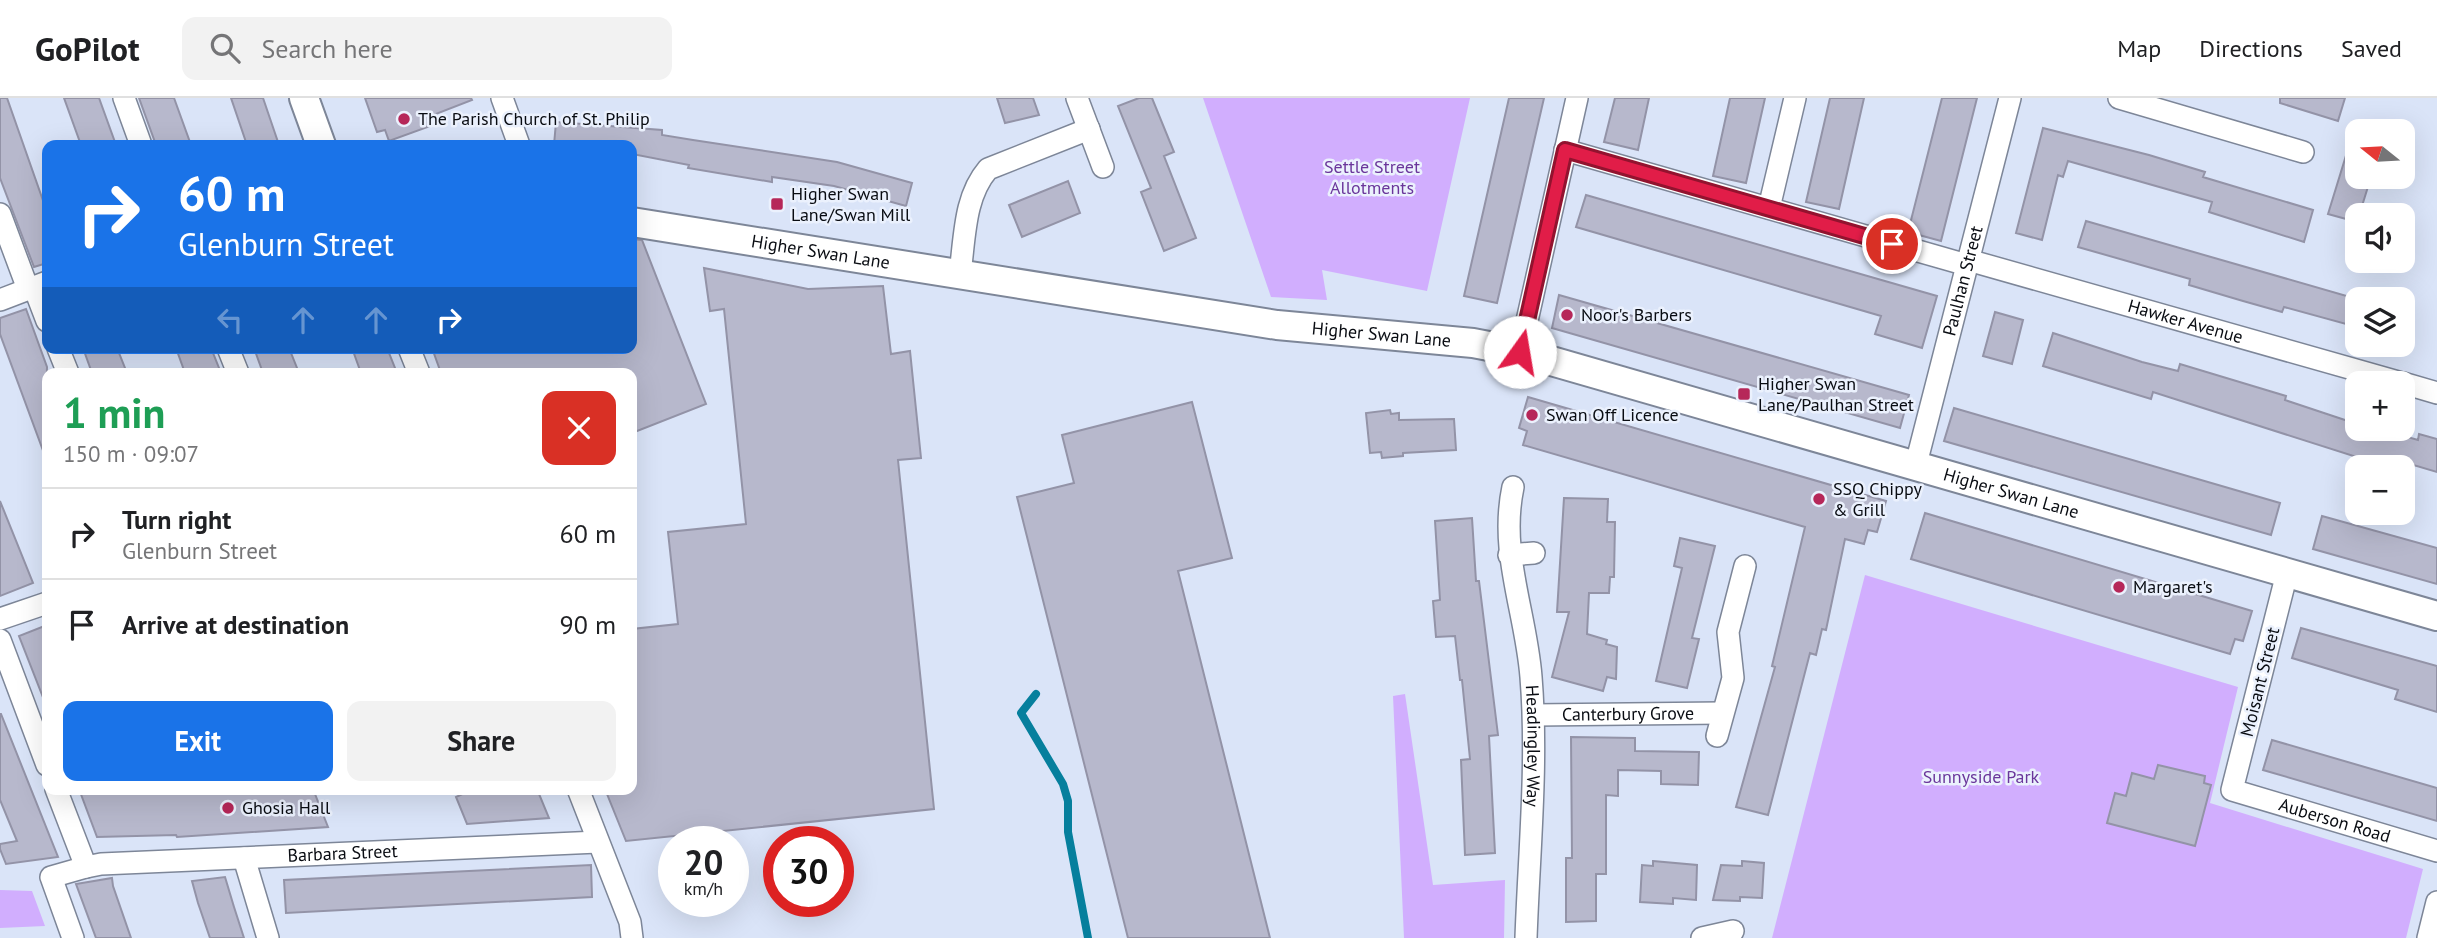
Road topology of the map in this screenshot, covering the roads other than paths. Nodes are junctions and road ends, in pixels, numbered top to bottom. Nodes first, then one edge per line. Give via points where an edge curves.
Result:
1 (124, 98) edge
2 (304, 98) edge
3 (502, 98) edge
4 (1077, 98) edge
5 (1577, 98) edge
6 (1795, 98) edge
7 (2010, 98) edge
8 (2119, 98) edge
9 (1088, 129) junction
10 (139, 140) edge
11 (319, 140) edge
12 (517, 140) edge
13 (1565, 150) junction
14 (2303, 152) dead end
15 (1103, 167) dead end
16 (1769, 208) junction
17 (0, 214) edge
18 (637, 223) edge
19 (1968, 262) junction
20 (960, 273) junction
21 (36, 286) edge
22 (0, 300) edge
23 (42, 305) edge
24 (1520, 352) junction
25 (2359, 371) edge
26 (2415, 387) edge
27 (2437, 393) edge
28 (1916, 464) junction
29 (1513, 487) dead end
30 (1534, 553) dead end
31 (1509, 555) junction
32 (1745, 566) dead end
33 (2287, 573) junction
34 (42, 605) edge
35 (2437, 616) edge
36 (0, 619) edge
37 (0, 640) edge
38 (1722, 713) junction
39 (1534, 715) junction
40 (1717, 736) dead end
41 (42, 752) edge
42 (2232, 790) joint
43 (58, 795) edge
44 (580, 795) edge
45 (598, 842) junction
46 (2437, 851) edge
47 (244, 858) junction
48 (86, 867) junction
49 (2437, 902) edge
50 (1733, 931) dead end
51 (73, 938) edge
52 (268, 938) edge
53 (632, 938) edge
54 (1526, 938) edge
55 (1702, 938) edge
56 (2428, 938) edge

1 - 10 street
2 - 11 street
3 - 12 street
4 - 9 street
5 - 13 street
6 - 16 street
7 - 19 street, Paulhan Street
8 - 14 street
9 - 15 street
9 - 20 street via 988,169 972,196
13 - 16 street, Hawker Avenue
13 - 24 street
16 - 19 street, Hawker Avenue
17 - 21 street
18 - 20 street, Higher Swan Lane
19 - 25 street, Hawker Avenue
19 - 28 street, Paulhan Street
20 - 24 street, Higher Swan Lane via 1277,325 1473,343
21 - 22 street
21 - 23 street
24 - 28 street, Higher Swan Lane
26 - 27 street, Hawker Avenue
28 - 33 street, Higher Swan Lane
29 - 31 street, Headingley Way via 1508,509
30 - 31 street
31 - 39 street, Headingley Way via 1531,673
32 - 38 street, Canterbury Grove via 1746,606 1728,632 1733,678
33 - 35 street, Higher Swan Lane
33 - 42 street, Moisant Street
34 - 36 street
37 - 41 street
38 - 39 street, Canterbury Grove
38 - 40 street, Canterbury Grove
39 - 54 street, Headingley Way
42 - 46 street, Auberson Road
43 - 48 street
44 - 45 street
45 - 47 street, Barbara Street
45 - 53 street
47 - 48 street, Barbara Street
47 - 52 street
48 - 51 street, Barbara Street via 51,877
49 - 56 street
50 - 55 street

